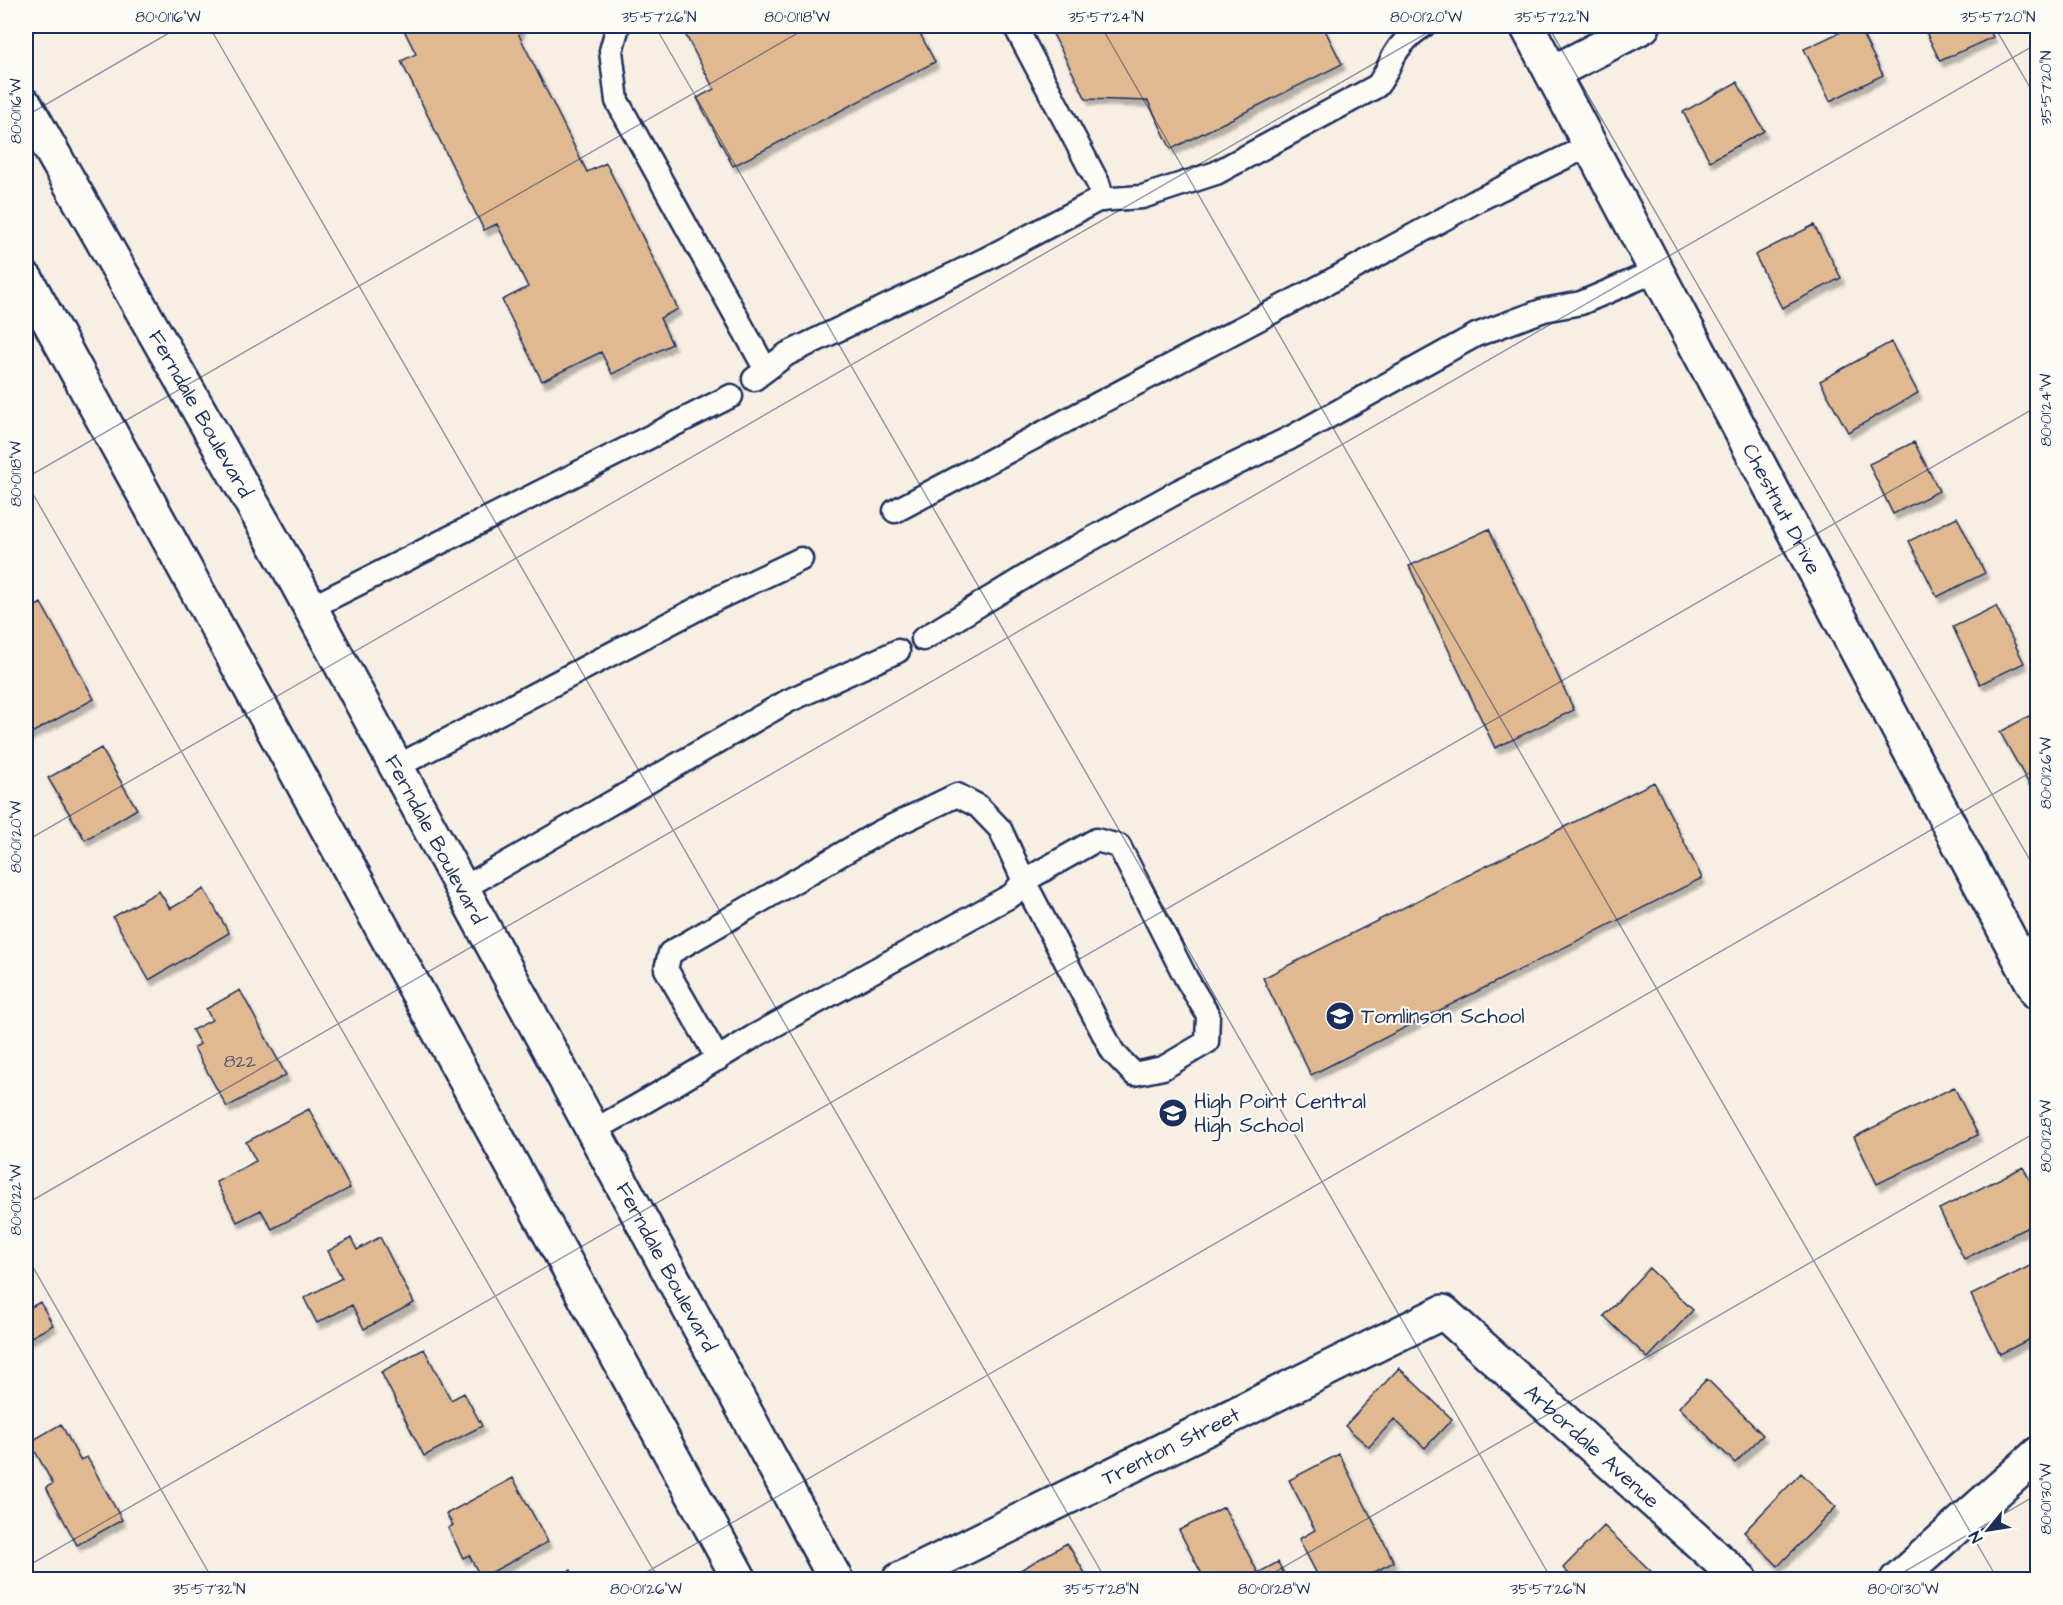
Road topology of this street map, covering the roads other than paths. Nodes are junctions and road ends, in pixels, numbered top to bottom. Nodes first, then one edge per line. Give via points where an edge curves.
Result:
1 (618, 26) edge
2 (1015, 26) edge
3 (1423, 26) edge
4 (1527, 26) edge
5 (1643, 26) edge
6 (1552, 74) junction
7 (26, 106) edge
8 (1590, 145) junction
9 (1103, 200) junction
10 (1656, 271) junction
11 (26, 279) edge
12 (730, 396) dead end
13 (895, 511) dead end
14 (801, 559) dead end
15 (310, 608) junction
16 (923, 639) dead end
17 (898, 651) dead end
18 (396, 767) junction
19 (1024, 881) junction
20 (462, 889) junction
21 (2037, 993) edge
22 (718, 1059) junction
23 (593, 1131) junction
24 (1443, 1312) joint
25 (2037, 1454) edge
26 (740, 1580) edge
27 (836, 1580) edge
28 (899, 1580) edge
29 (1741, 1580) edge
30 (1897, 1580) edge

1 - 9 lane via 610,51 617,101 760,374 787,354
2 - 9 lane via 1098,183
3 - 9 lane via 1394,55 1377,86 1216,173 1142,197
4 - 6 street, Chestnut Drive
5 - 6 street
6 - 8 street, Chestnut Drive
7 - 15 street, Ferndale Boulevard
8 - 10 street, Chestnut Drive
8 - 13 lane via 1480,199
10 - 16 lane via 1581,303 1544,310 1476,335 1290,438 1046,564
10 - 21 street, Chestnut Drive
11 - 26 street
12 - 15 lane
14 - 18 lane via 714,600
15 - 18 street, Ferndale Boulevard
17 - 20 lane via 788,701
18 - 20 street, Ferndale Boulevard
19 - 19 lane via 1113,1052 1134,1074 1163,1068 1207,1042 1208,1015 1119,846 1096,840
19 - 22 lane via 1004,900
19 - 22 lane via 1000,830 978,806 957,795 879,833 670,953 666,969
20 - 23 street, Ferndale Boulevard
22 - 23 lane
23 - 27 street, Ferndale Boulevard
24 - 28 street, Trenton Street
24 - 29 street, Arbordale Avenue
25 - 30 street

